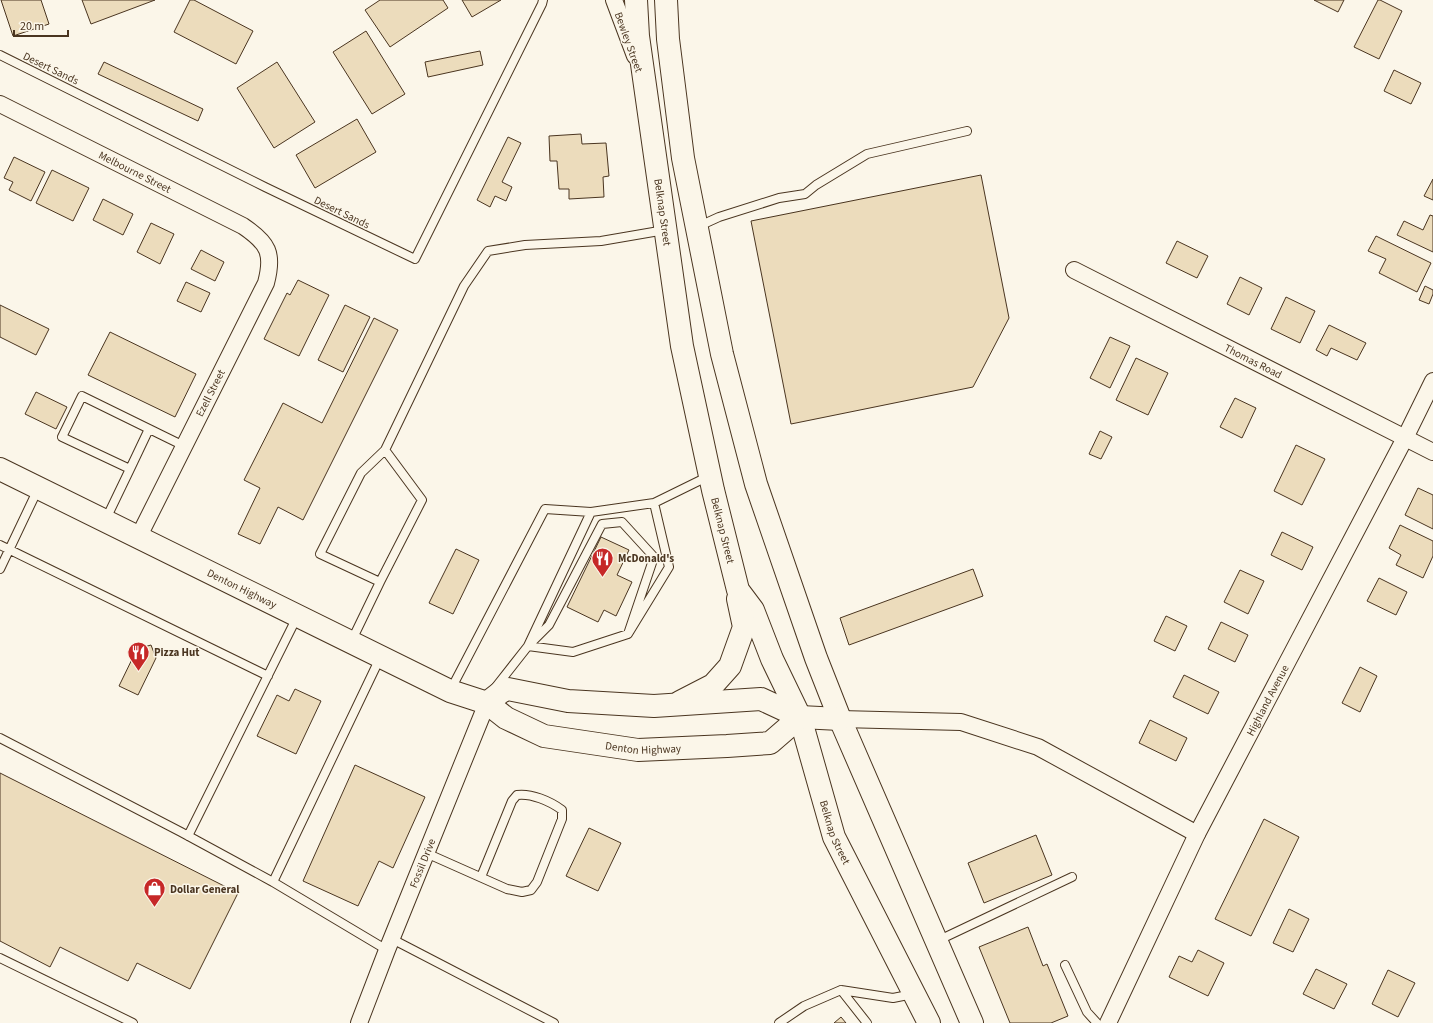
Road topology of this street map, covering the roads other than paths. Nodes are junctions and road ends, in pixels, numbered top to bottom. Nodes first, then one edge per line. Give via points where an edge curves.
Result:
1 (543, 0) edge
2 (614, 0) edge
3 (636, 0) edge
4 (666, 0) edge
5 (0, 55) edge
6 (645, 84) junction
7 (0, 104) edge
8 (967, 131) dead end
9 (696, 227) junction
10 (666, 230) junction
11 (265, 247) joint
12 (1074, 270) dead end
13 (1433, 381) edge
14 (149, 428) junction
15 (1405, 438) junction
16 (184, 446) junction
17 (385, 450) junction
18 (1433, 452) edge
19 (0, 469) edge
20 (130, 469) junction
21 (710, 476) junction
22 (39, 488) junction
23 (654, 503) junction
24 (591, 512) junction
25 (105, 522) junction
26 (138, 538) junction
27 (0, 545) edge
28 (10, 549) junction
29 (0, 569) edge
30 (380, 582) junction
31 (738, 590) junction
32 (298, 616) junction
33 (628, 634) junction
34 (350, 642) junction
35 (528, 646) junction
36 (380, 657) junction
37 (268, 676) junction
38 (450, 691) junction
39 (487, 703) junction
40 (674, 705) junction
41 (800, 717) junction
42 (840, 719) junction
43 (0, 738) edge
44 (1197, 834) junction
45 (188, 836) junction
46 (426, 853) junction
47 (1072, 877) dead end
48 (481, 878) junction
49 (273, 882) junction
50 (936, 941) junction
51 (389, 944) junction
52 (0, 958) edge
53 (1065, 965) dead end
54 (841, 990) junction
55 (914, 993) junction
56 (133, 1023) edge
57 (359, 1023) edge
58 (554, 1023) edge
59 (779, 1023) edge
60 (867, 1023) edge
61 (929, 1023) edge
62 (972, 1023) edge
63 (1097, 1023) edge
64 (1108, 1023) edge

1 - 5 lane, Desert Sands via 415,259
2 - 6 street, Bewley Street
3 - 6 main road, Belknap Street
4 - 9 main road via 668,39 683,158
6 - 10 main road, Belknap Street
7 - 11 street, Melbourne Street via 243,226 257,235
8 - 9 lane via 867,154 805,194 779,198
9 - 42 main road via 722,354 756,484 816,658
10 - 17 lane via 601,240 525,245 488,251 464,286
10 - 21 main road, Belknap Street via 682,346
11 - 16 street, Ezell Street via 270,255 266,283
12 - 15 street, Thomas Road
13 - 15 street, Highland Avenue
14 - 16 lane
14 - 20 lane
14 - 20 lane via 82,396 62,437
15 - 18 street, Thomas Road
15 - 44 street, Highland Avenue
16 - 26 street, Ezell Street
17 - 30 lane via 422,500
17 - 30 lane via 361,473 320,554
19 - 22 main road, Denton Highway
20 - 25 lane
21 - 23 lane
21 - 31 main road, Belknap Street
22 - 25 main road, Denton Highway
22 - 28 lane
23 - 24 lane
23 - 33 lane via 669,567
24 - 35 lane
24 - 38 lane via 545,509
25 - 26 main road, Denton Highway
26 - 32 main road, Denton Highway
27 - 28 lane
28 - 29 lane
28 - 37 lane
30 - 34 lane
31 - 40 main road via 744,627 730,666 713,685
31 - 41 main road, Belknap Street via 753,610 772,659
32 - 34 main road, Denton Highway
32 - 37 lane
33 - 35 lane via 573,652
33 - 35 lane via 654,557 622,522 602,524 549,625
34 - 36 main road, Denton Highway
35 - 39 lane via 498,684
36 - 38 main road, Denton Highway
36 - 49 lane
37 - 45 lane
38 - 39 main road, Denton Highway
39 - 40 main road via 508,689 568,701
39 - 41 main road, Denton Highway via 506,718 544,736 638,750 770,743
39 - 46 street, Fossil Drive
40 - 41 main road via 761,699
41 - 42 main road
41 - 55 main road, Belknap Street via 834,837
42 - 44 street via 961,722 1038,747
42 - 50 main road
43 - 45 lane
44 - 64 street, Highland Avenue
45 - 49 lane
46 - 48 lane
46 - 51 street, Fossil Drive
47 - 50 lane
48 - 48 lane via 522,892 531,890 537,882 562,819 562,810 525,793 516,795
49 - 51 lane
50 - 62 main road
51 - 57 street, Fossil Drive
51 - 58 lane
52 - 56 lane
53 - 63 lane via 1087,1012
54 - 55 lane via 893,998
54 - 59 lane via 804,1006
54 - 60 lane
55 - 61 main road, Belknap Street

